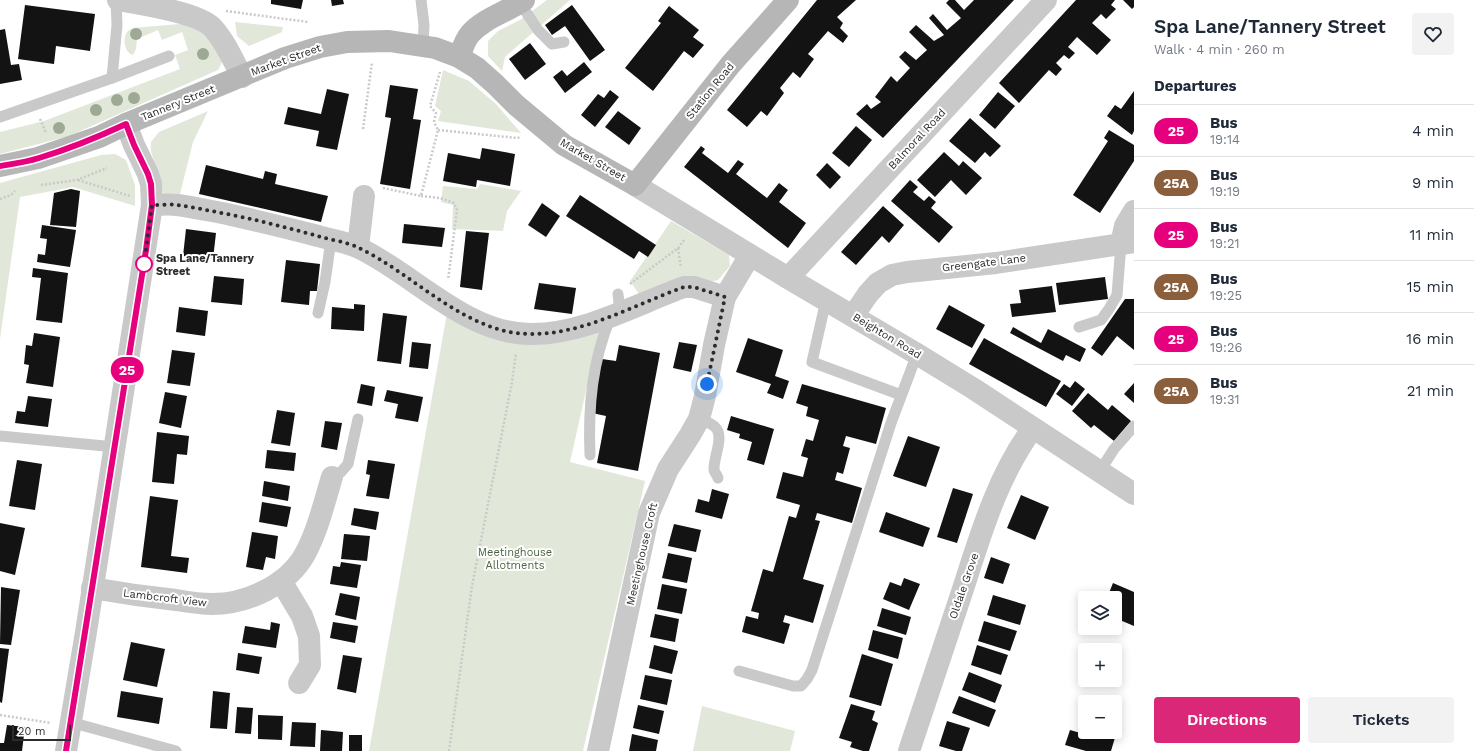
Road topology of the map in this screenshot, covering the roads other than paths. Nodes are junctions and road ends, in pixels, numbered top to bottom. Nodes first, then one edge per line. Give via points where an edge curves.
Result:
1 (117, 0) edge
2 (421, 0) edge
3 (788, 0) edge
4 (1046, 0) edge
5 (522, 2) edge
6 (564, 42) dead end
7 (423, 46) junction
8 (453, 54) junction
9 (169, 56) dead end
10 (242, 77) junction
11 (112, 78) junction
12 (0, 117) edge
13 (126, 124) junction
14 (0, 166) edge
15 (635, 185) junction
16 (364, 196) road end
17 (143, 201) junction
18 (1134, 211) edge
19 (331, 240) junction
20 (1127, 243) edge
21 (358, 247) junction
22 (750, 255) junction
23 (788, 278) junction
24 (725, 297) junction
25 (826, 300) junction
26 (616, 308) junction
27 (318, 313) dead end
28 (853, 316) junction
29 (1079, 327) dead end
30 (917, 354) junction
31 (901, 396) junction
32 (358, 419) dead end
33 (698, 419) junction
34 (1134, 426) edge
35 (1033, 428) junction
36 (0, 436) edge
37 (115, 447) junction
38 (590, 455) dead end
39 (1100, 471) junction
40 (332, 477) joint
41 (718, 478) dead end
42 (1134, 494) edge
43 (281, 581) junction
44 (92, 588) junction
45 (739, 671) dead end
46 (299, 683) dead end
47 (62, 722) junction
48 (66, 751) edge
49 (176, 751) edge
50 (598, 751) edge
51 (909, 751) edge

1 - 10 street, Market Street via 174,11 210,25 222,39
1 - 11 lane
2 - 7 lane via 424,20
3 - 15 main road, Station Road via 731,64
4 - 23 street, Balmoral Road
5 - 6 lane via 538,30 552,44
5 - 8 main road via 482,23
7 - 8 main road, Market Street
7 - 10 main road, Market Street via 389,41 347,42 285,58
8 - 15 main road, Market Street via 481,72 516,106 564,145
9 - 11 lane
10 - 13 main road, Tannery Street
11 - 12 lane
13 - 14 main road, Tannery Street via 69,148
13 - 17 street via 151,184
15 - 22 street, Beighton Road
16 - 21 street
17 - 19 street via 175,204 253,219
17 - 37 street
18 - 20 street via 1125,226
19 - 21 street
19 - 27 lane
20 - 28 street, Greengate Lane via 996,263 892,275 878,283
20 - 29 lane via 1117,296 1100,320
21 - 26 street via 465,315 490,326 519,333 565,330
22 - 23 street, Beighton Road
22 - 24 street, Meetinghouse Croft
23 - 25 street, Beighton Road
24 - 26 street via 694,287 684,287
24 - 33 street, Meetinghouse Croft
25 - 28 street, Beighton Road
25 - 31 lane via 812,362
26 - 38 lane via 605,329 596,359 589,411
28 - 30 street, Beighton Road
30 - 31 lane
30 - 35 street, Beighton Road
31 - 45 lane via 807,680 800,686 793,686
32 - 40 lane via 348,464 342,472
33 - 41 lane via 714,426 718,431 719,442 714,471
33 - 50 street, Meetinghouse Croft via 668,469 649,513
34 - 39 lane via 1114,449
35 - 39 street, Beighton Road
35 - 51 street, Oldale Grove via 1024,440 997,493
36 - 37 lane
37 - 44 street
39 - 42 street, Beighton Road
40 - 43 street, Lambcroft View via 317,526 304,555
43 - 44 street, Lambcroft View via 258,594 234,602 212,604
43 - 46 street via 302,616 309,636 310,665
44 - 47 street
47 - 48 street
47 - 49 lane

